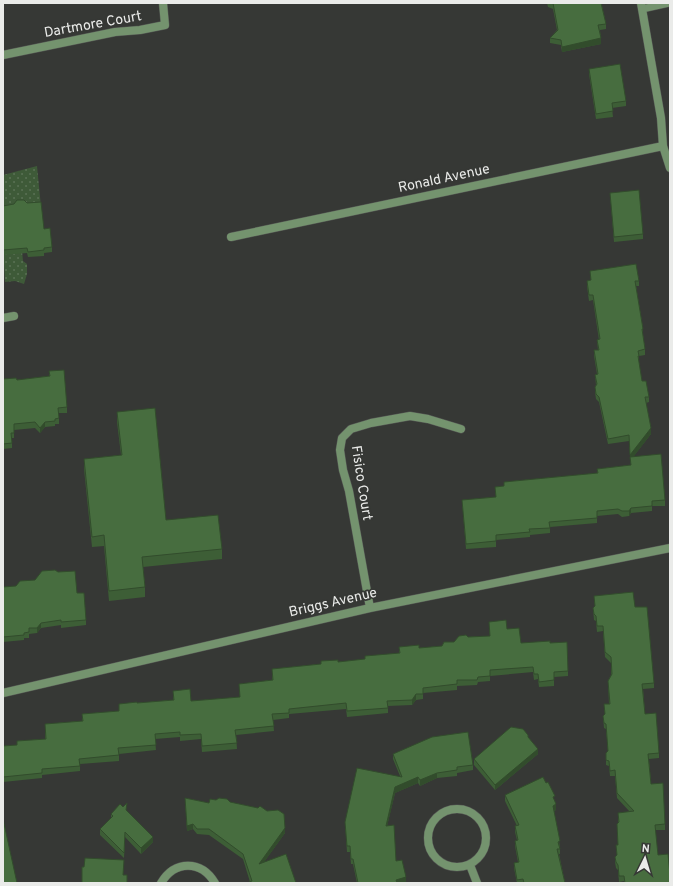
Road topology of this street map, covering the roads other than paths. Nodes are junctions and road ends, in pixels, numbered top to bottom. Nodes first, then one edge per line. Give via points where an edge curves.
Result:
1 (163, 3) edge
2 (669, 3) edge
3 (642, 6) edge
4 (3, 55) edge
5 (663, 146) junction
6 (670, 168) edge
7 (231, 237) dead end
8 (14, 316) dead end
9 (3, 318) edge
10 (461, 429) dead end
11 (670, 548) edge
12 (370, 608) junction
13 (3, 693) edge
14 (470, 865) junction
15 (161, 883) edge
16 (215, 883) edge
17 (478, 883) edge

1 - 4 street, Dartmore Court via 165,25 115,32
2 - 3 lane
3 - 5 street via 661,118
5 - 6 street
5 - 7 street, Ronald Avenue
8 - 9 street
10 - 12 street, Fisico Court via 410,416 351,429 342,438 340,450 343,470
11 - 12 street, Briggs Avenue
12 - 13 street, Briggs Avenue
14 - 14 street via 485,846 486,832 482,823 468,811 459,809 440,814 433,820 427,839 434,857 450,867
14 - 17 street
15 - 16 street via 173,870 182,866 192,866 209,874

